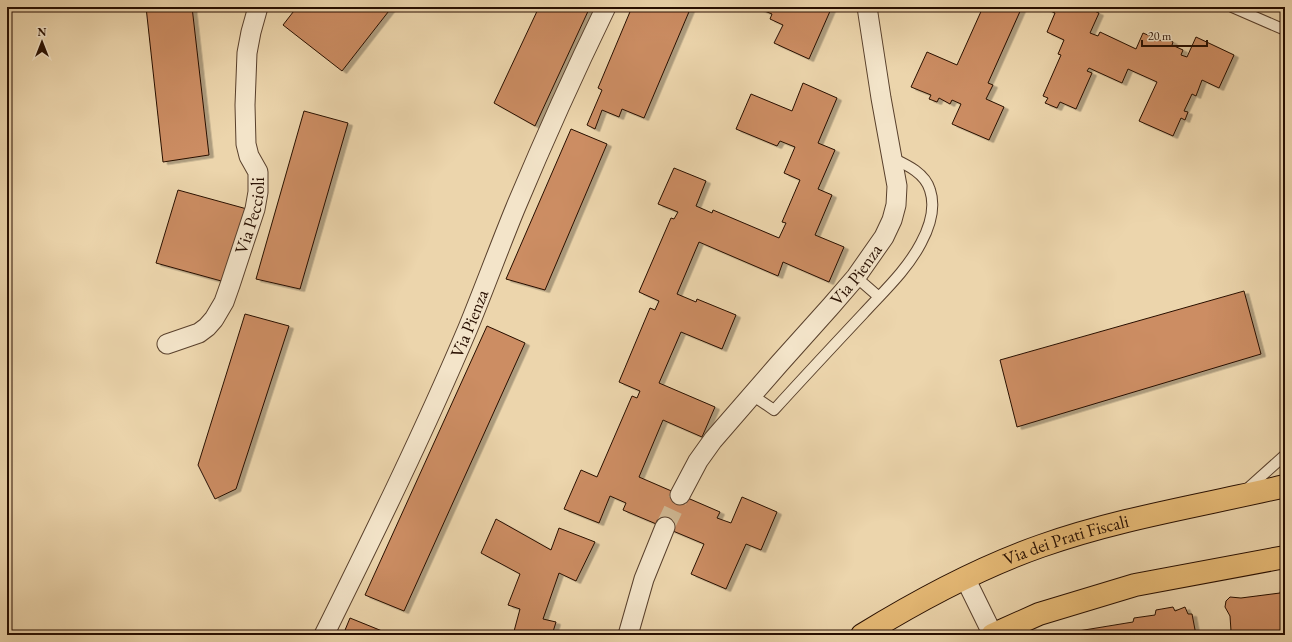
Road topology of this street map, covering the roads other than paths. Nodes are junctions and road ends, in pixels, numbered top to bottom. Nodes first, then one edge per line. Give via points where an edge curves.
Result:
1 (258, 7) edge
2 (606, 7) edge
3 (867, 7) edge
4 (1232, 7) edge
5 (1285, 30) edge
6 (892, 158) junction
7 (856, 276) junction
8 (879, 297) junction
9 (167, 344) dead end
10 (752, 395) junction
11 (1285, 455) edge
12 (1285, 486) edge
13 (680, 494) tunnel mouth
14 (1239, 496) junction
15 (665, 527) tunnel mouth
16 (1285, 557) edge
17 (965, 578) junction
18 (324, 635) edge
19 (628, 635) edge
20 (862, 635) edge
21 (992, 635) edge

1 - 9 street, Via Peccioli via 247,53 245,105 246,144 258,172 255,209 224,302 214,319 199,333
2 - 18 street, Via Pienza via 515,210 437,399
3 - 6 street, Via Pienza
4 - 5 lane
6 - 7 street, Via Pienza via 897,186 895,212 884,237
6 - 8 lane via 915,170 926,182 932,203 931,216 918,248
7 - 8 lane
7 - 10 street, Via Pienza
8 - 10 lane via 774,410
10 - 13 street, Via Pienza via 706,450
11 - 14 lane
12 - 14 main road, Via dei Prati Fiscali
14 - 17 main road, Via dei Prati Fiscali via 1151,515 1060,540 994,564
15 - 19 street via 644,579
16 - 21 main road via 1136,585 1039,614
17 - 20 main road, Via dei Prati Fiscali via 925,597
17 - 21 street

